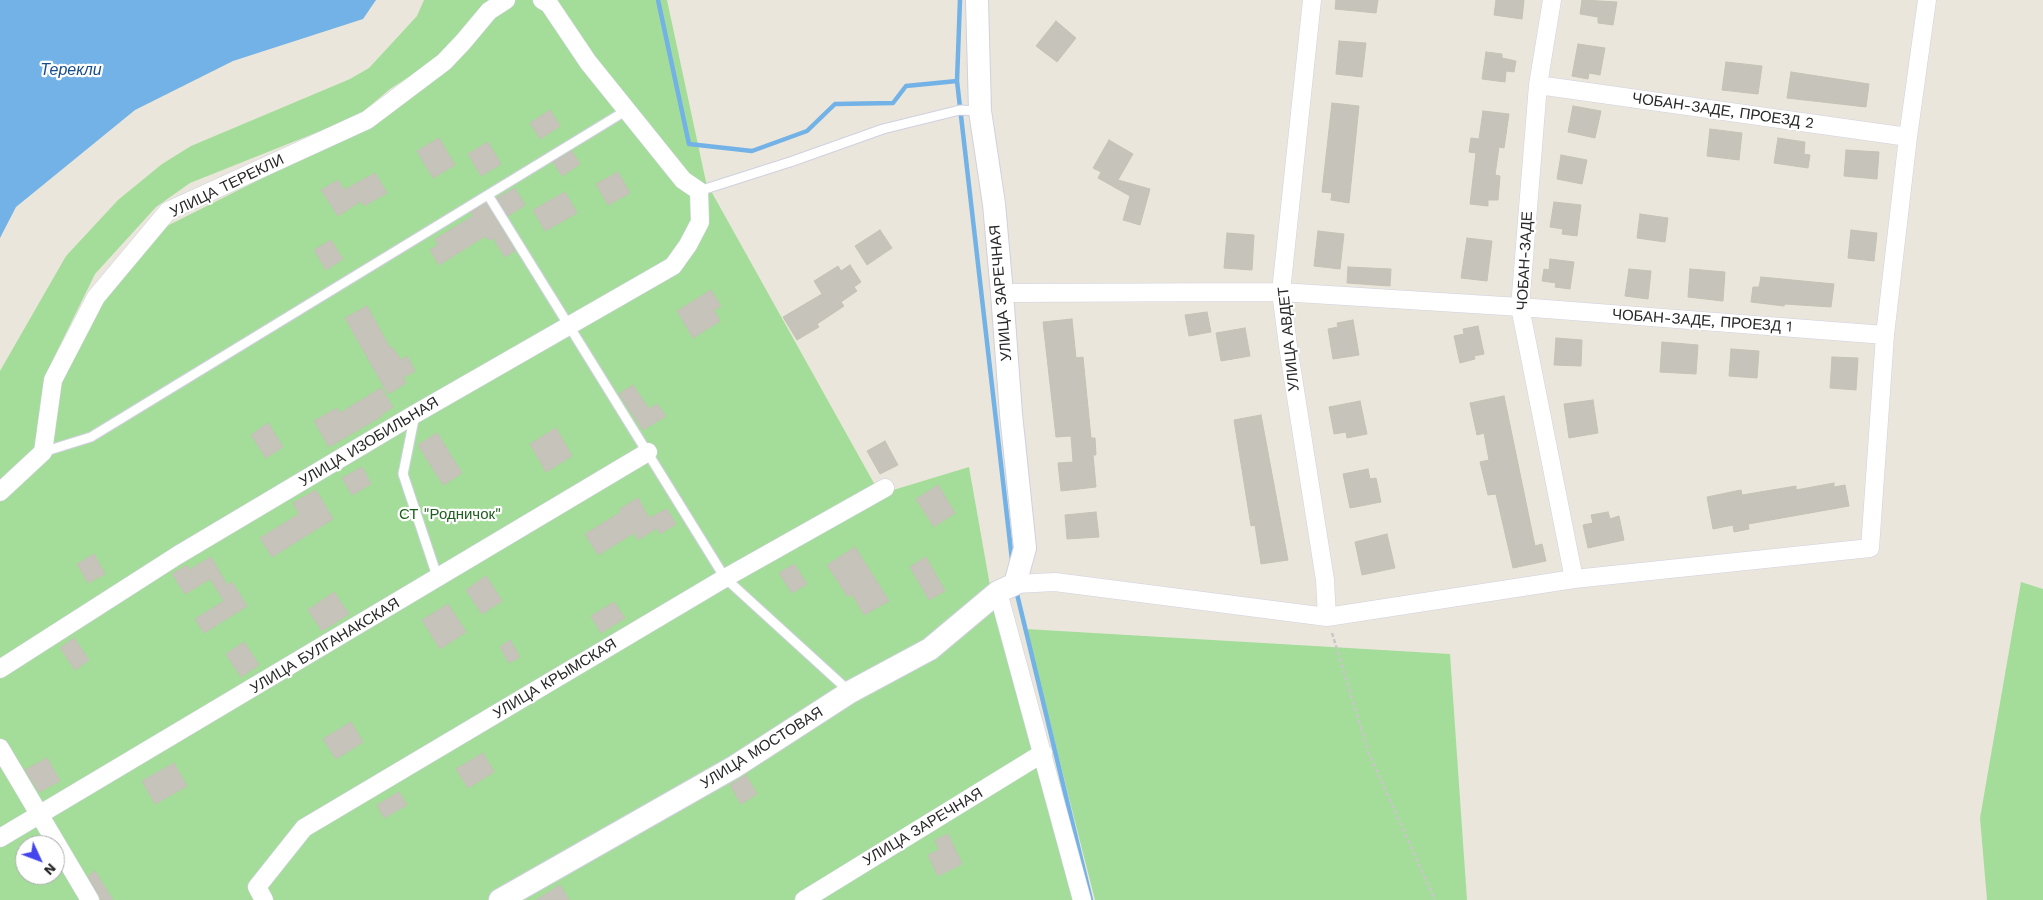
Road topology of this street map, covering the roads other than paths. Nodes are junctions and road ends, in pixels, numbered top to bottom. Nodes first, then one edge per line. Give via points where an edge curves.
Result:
1 (506, 0) edge
2 (542, 0) edge
3 (977, 0) edge
4 (1312, 0) edge
5 (1552, 0) edge
6 (1927, 0) edge
7 (1538, 85) junction
8 (627, 110) junction
9 (980, 111) junction
10 (1908, 137) junction
11 (699, 191) junction
12 (488, 194) junction
13 (1282, 292) junction
14 (1002, 293) junction
15 (1520, 307) junction
16 (570, 326) junction
17 (1885, 335) junction
18 (415, 414) junction
19 (43, 452) junction
20 (648, 452) junction
21 (885, 488) dead end
22 (0, 492) edge
23 (725, 578) junction
24 (438, 579) junction
25 (1574, 579) junction
26 (1006, 588) junction
27 (1327, 617) junction
28 (0, 669) edge
29 (850, 692) junction
30 (0, 748) edge
31 (1043, 754) junction
32 (40, 815) junction
33 (0, 838) edge
34 (90, 900) edge
35 (264, 900) edge
36 (500, 900) edge
37 (804, 900) edge
38 (1082, 900) edge

1 - 19 street, УЛИЦА ТЕРЕКЛИ via 489,12 444,62 367,120 168,212 96,297 53,380
2 - 8 street
3 - 9 street, УЛИЦА ЗАРЕЧНАЯ
4 - 13 street, УЛИЦА АВДЕТ
5 - 7 street, ЧОБАН-ЗАДЕ
6 - 10 street
7 - 10 street, ЧОБАН-ЗАДЕ, ПРОЕЗД 2
7 - 15 street, ЧОБАН-ЗАДЕ
8 - 11 street via 683,180
8 - 12 lane
9 - 11 lane via 960,110 883,129
9 - 14 street, УЛИЦА ЗАРЕЧНАЯ via 994,204
10 - 17 street
11 - 16 street, УЛИЦА ИЗОБИЛЬНАЯ via 700,222 673,266
12 - 16 lane
12 - 19 lane via 91,437
13 - 14 street, ЧОБАН-ЗАДЕ, ПРОЕЗД 1
13 - 15 street, ЧОБАН-ЗАДЕ, ПРОЕЗД 1
13 - 27 street, УЛИЦА АВДЕТ via 1325,580
14 - 26 street, УЛИЦА ЗАРЕЧНАЯ via 1025,548
15 - 17 street, ЧОБАН-ЗАДЕ, ПРОЕЗД 1
15 - 25 street, ЧОБАН-ЗАДЕ
16 - 18 street, УЛИЦА ИЗОБИЛЬНАЯ
16 - 20 lane
17 - 25 street via 1870,548
18 - 24 lane via 403,474
18 - 28 street, УЛИЦА ИЗОБИЛЬНАЯ via 178,555
19 - 22 street
20 - 23 lane
20 - 24 street, УЛИЦА БУЛГАНАКСКАЯ
21 - 23 street, УЛИЦА КРЫМСКАЯ
23 - 29 lane
23 - 35 street, УЛИЦА КРЫМСКАЯ via 304,828 257,887
24 - 32 street, УЛИЦА БУЛГАНАКСКАЯ
25 - 27 street
26 - 27 street via 1055,582
26 - 29 street, УЛИЦА МОСТОВАЯ via 930,649
26 - 31 street
29 - 36 street, УЛИЦА МОСТОВАЯ via 734,767
30 - 32 street
31 - 37 street, УЛИЦА ЗАРЕЧНАЯ
31 - 38 street
32 - 33 street, УЛИЦА БУЛГАНАКСКАЯ
32 - 34 street

